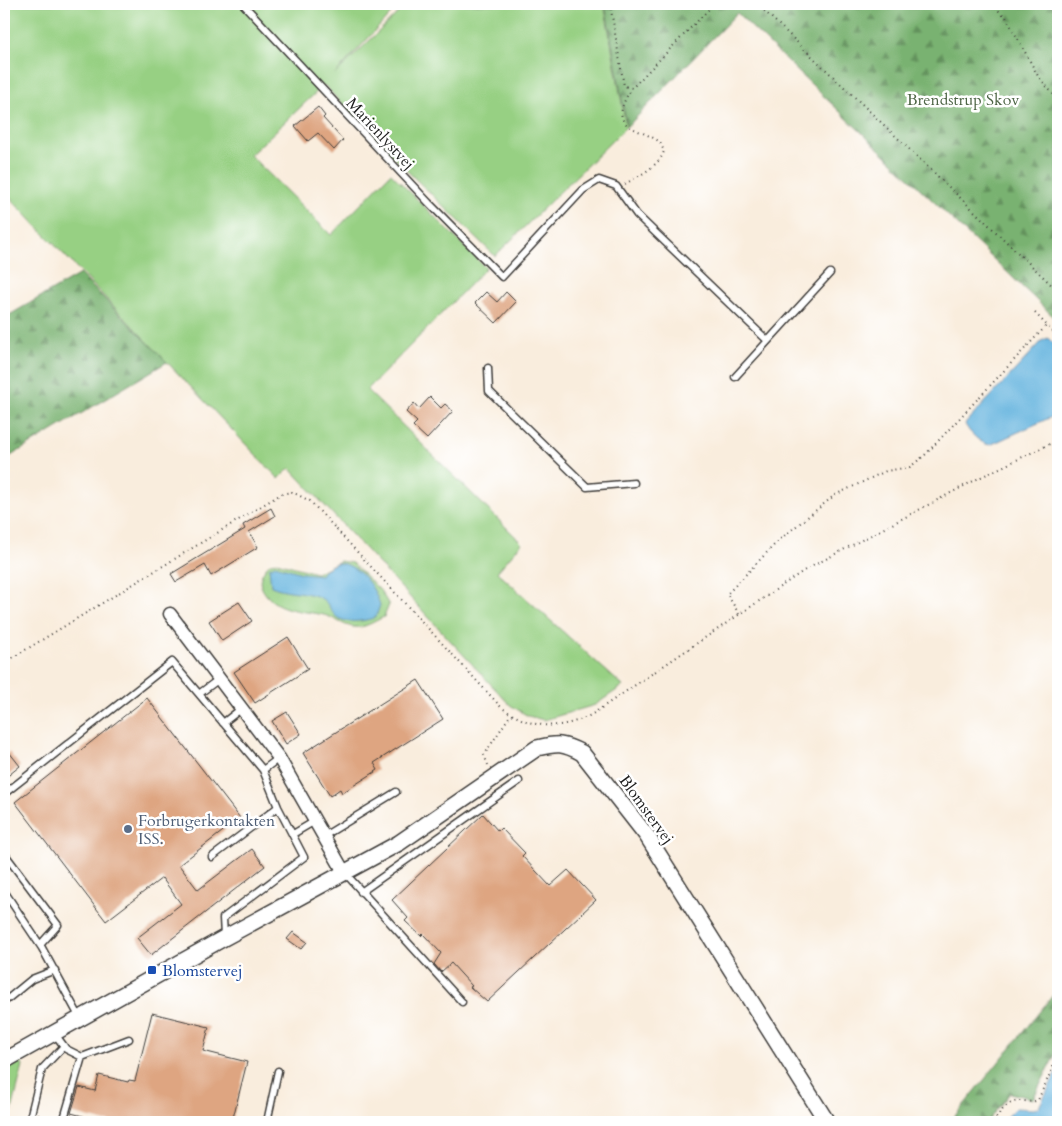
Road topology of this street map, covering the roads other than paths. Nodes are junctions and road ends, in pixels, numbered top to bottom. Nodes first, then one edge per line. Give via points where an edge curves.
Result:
1 (243, 4) edge
2 (830, 273) dead end
3 (768, 341) junction
4 (488, 368) dead end
5 (735, 377) dead end
6 (634, 483) dead end
7 (170, 614) dead end
8 (219, 679) junction
9 (199, 694) junction
10 (242, 708) junction
11 (223, 723) junction
12 (279, 758) junction
13 (263, 770) junction
14 (519, 781) dead end
15 (396, 792) dead end
16 (4, 794) edge
17 (278, 806) junction
18 (316, 821) junction
19 (293, 834) junction
20 (324, 836) junction
21 (4, 853) edge
22 (212, 857) dead end
23 (344, 872) junction
24 (4, 891) edge
25 (361, 892) junction
26 (224, 938) junction
27 (40, 945) junction
28 (55, 970) junction
29 (4, 1002) edge
30 (462, 1002) dead end
31 (80, 1018) junction
32 (54, 1032) junction
33 (129, 1039) dead end
34 (63, 1047) junction
35 (82, 1057) junction
36 (4, 1061) edge
37 (278, 1071) dead end
38 (29, 1122) edge
39 (63, 1122) edge
40 (267, 1122) edge
41 (827, 1122) edge

1 - 3 lane, Marienlystvej via 502,278 582,190 599,180 616,186 637,215
2 - 3 lane
3 - 5 lane
4 - 6 lane via 489,391 587,487
7 - 8 street
8 - 9 lane
8 - 10 street
9 - 11 lane
9 - 16 lane via 172,662
10 - 11 lane
10 - 12 street
11 - 13 lane
12 - 13 lane
12 - 18 street
13 - 17 lane
14 - 25 lane
15 - 20 lane
17 - 19 lane
17 - 22 lane
18 - 19 lane
18 - 20 street
19 - 26 lane via 304,857 223,918
20 - 23 street
21 - 27 lane via 58,925
23 - 25 lane
23 - 26 street, Blomstervej
23 - 41 street, Blomstervej via 399,843 537,748 567,745 582,753 647,836
24 - 27 lane
25 - 30 lane
26 - 31 street, Blomstervej
27 - 28 lane
28 - 29 lane via 32,979
28 - 31 lane
31 - 32 street, Blomstervej
32 - 34 lane
32 - 36 street, Blomstervej
33 - 35 lane
34 - 35 lane
34 - 38 lane via 42,1070
35 - 39 lane
37 - 40 lane

